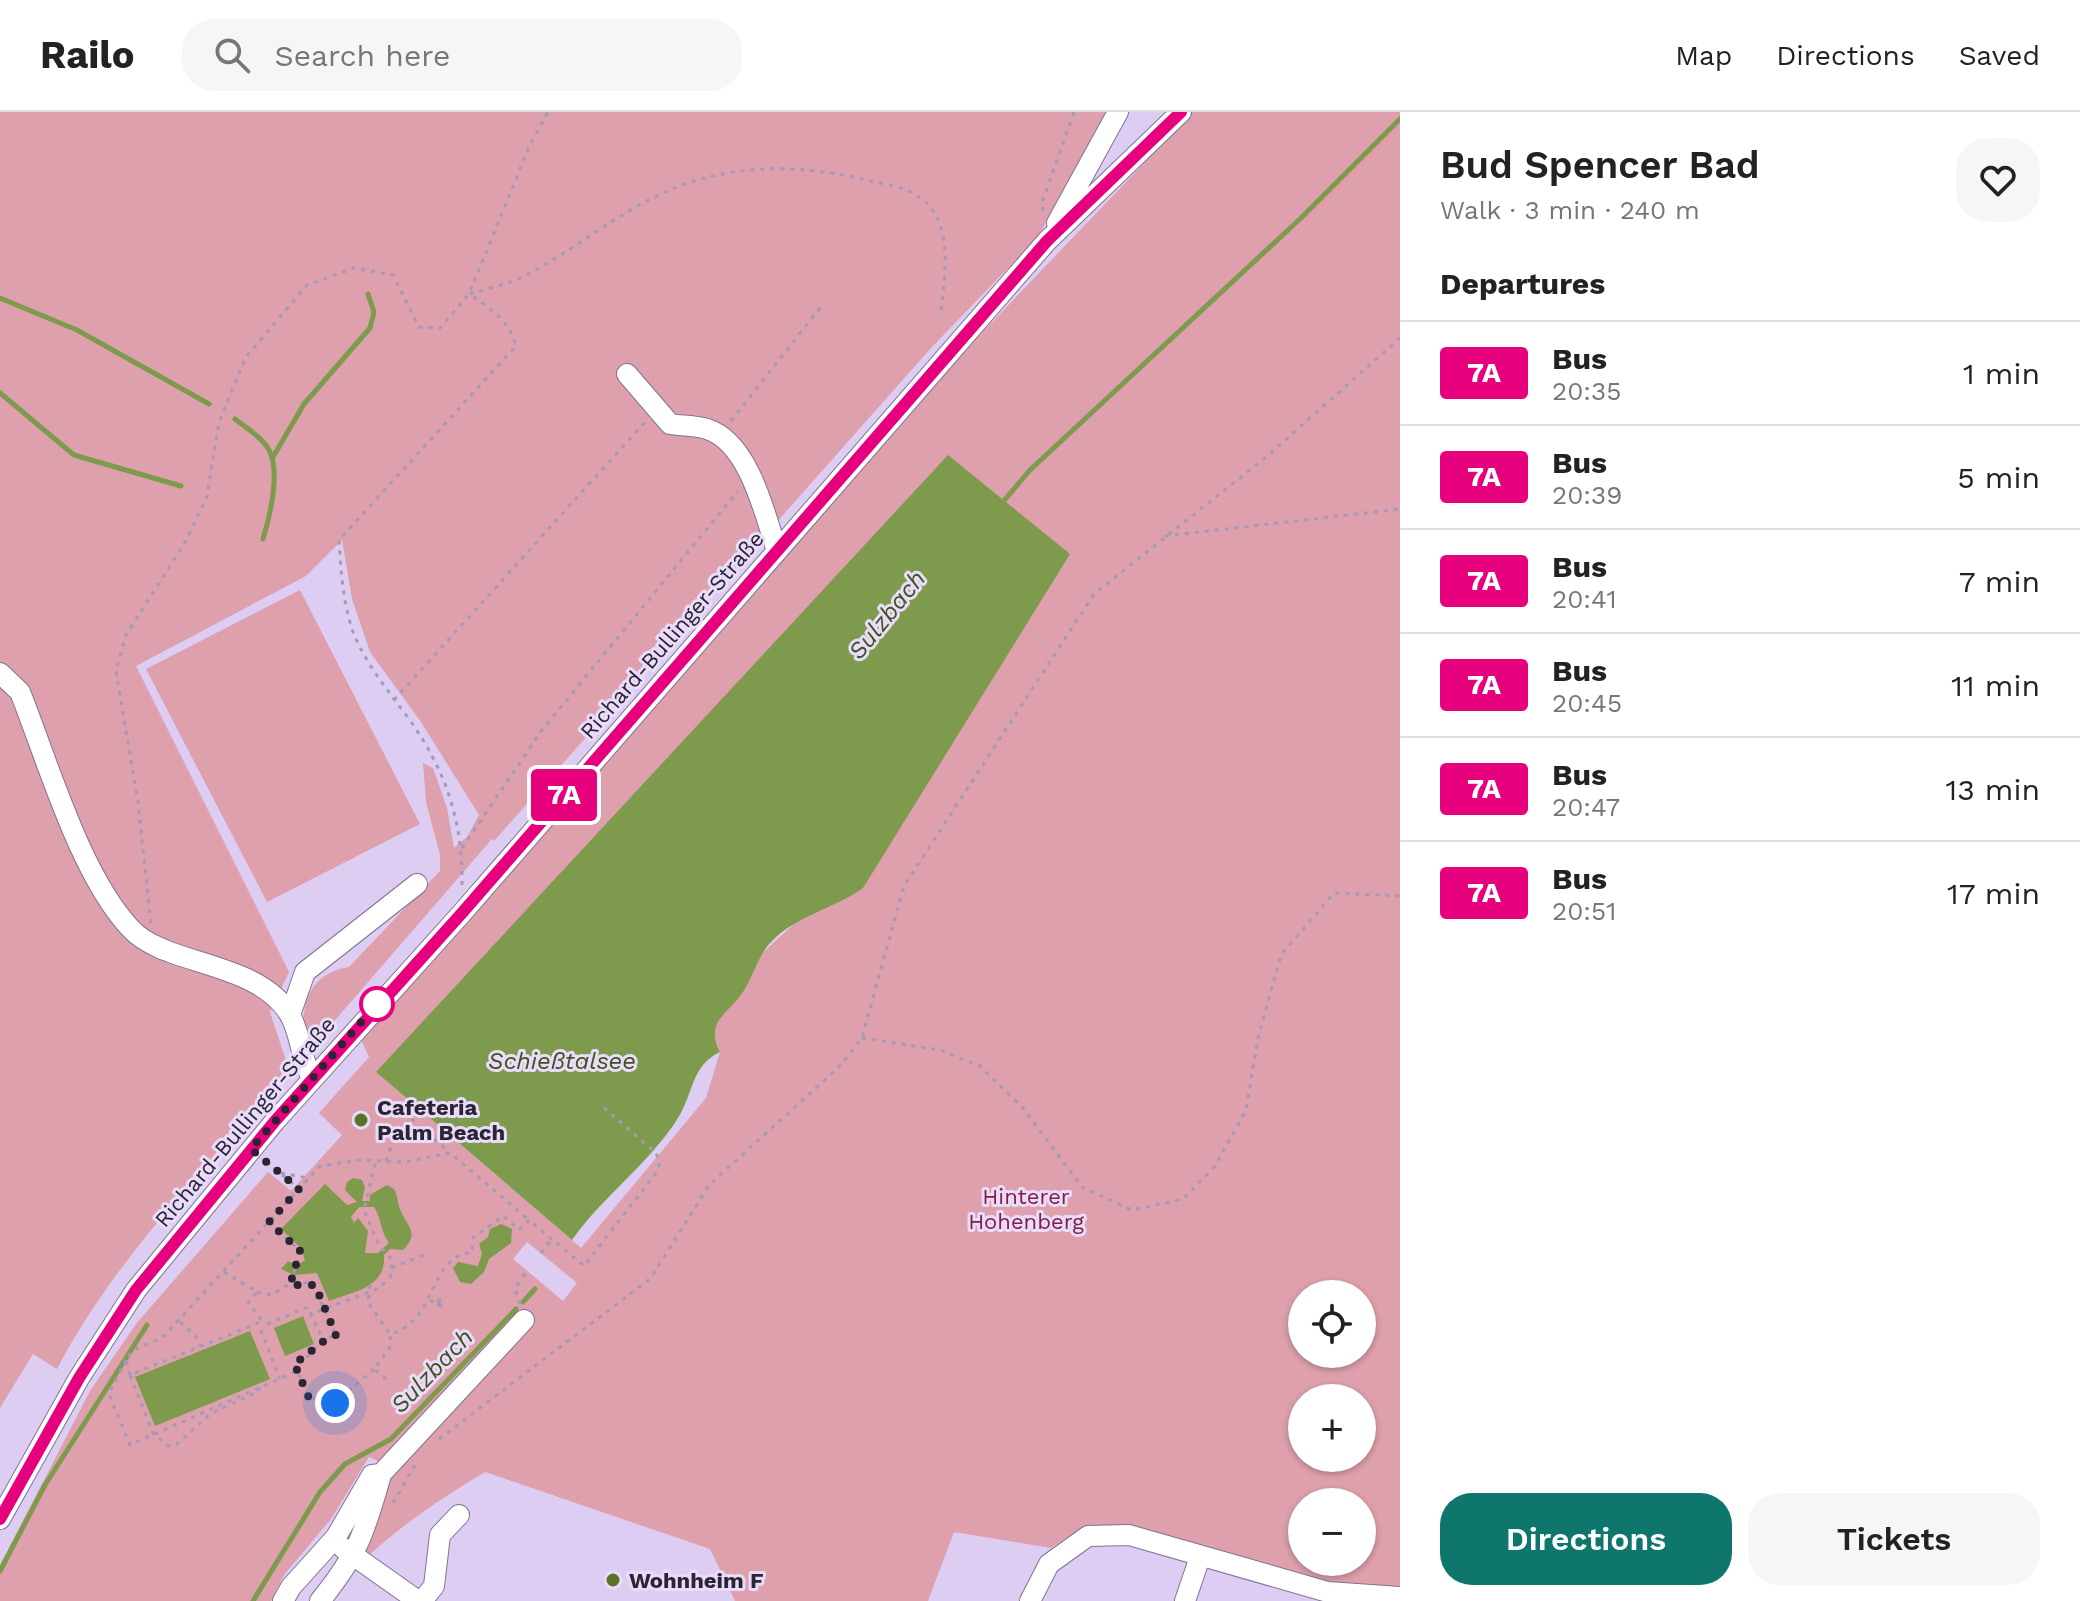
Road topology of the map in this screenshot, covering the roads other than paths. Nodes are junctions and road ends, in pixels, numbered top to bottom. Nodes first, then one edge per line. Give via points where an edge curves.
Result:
1 (1118, 112) edge
2 (1181, 112) edge
3 (1047, 241) junction
4 (627, 374) dead end
5 (777, 551) junction
6 (0, 673) edge
7 (417, 884) dead end
8 (290, 1015) junction
9 (312, 1078) junction
10 (524, 1320) road end
11 (381, 1474) junction
12 (459, 1515) dead end
13 (0, 1519) edge
14 (333, 1541) junction
15 (354, 1555) junction
16 (1200, 1557) junction
17 (1400, 1597) edge
18 (283, 1601) edge
19 (320, 1601) edge
20 (420, 1601) edge
21 (1030, 1601) edge
22 (1185, 1601) edge

1 - 3 street
2 - 3 street, Richard-Bullinger-Straße
3 - 5 street, Richard-Bullinger-Straße
4 - 5 street via 670,424 710,429 734,450 751,476
5 - 9 street, Richard-Bullinger-Straße
6 - 8 street via 20,692 82,847 106,896 133,931 264,989
7 - 8 street via 305,972
8 - 9 street
9 - 13 street, Richard-Bullinger-Straße via 136,1290 79,1378
10 - 11 street
11 - 14 street via 372,1475
11 - 15 street
12 - 20 street via 440,1535 434,1586
14 - 15 street
14 - 18 street
15 - 19 street
15 - 20 street
16 - 17 street via 1328,1592
16 - 21 street via 1129,1535 1088,1536 1049,1564
16 - 22 street

